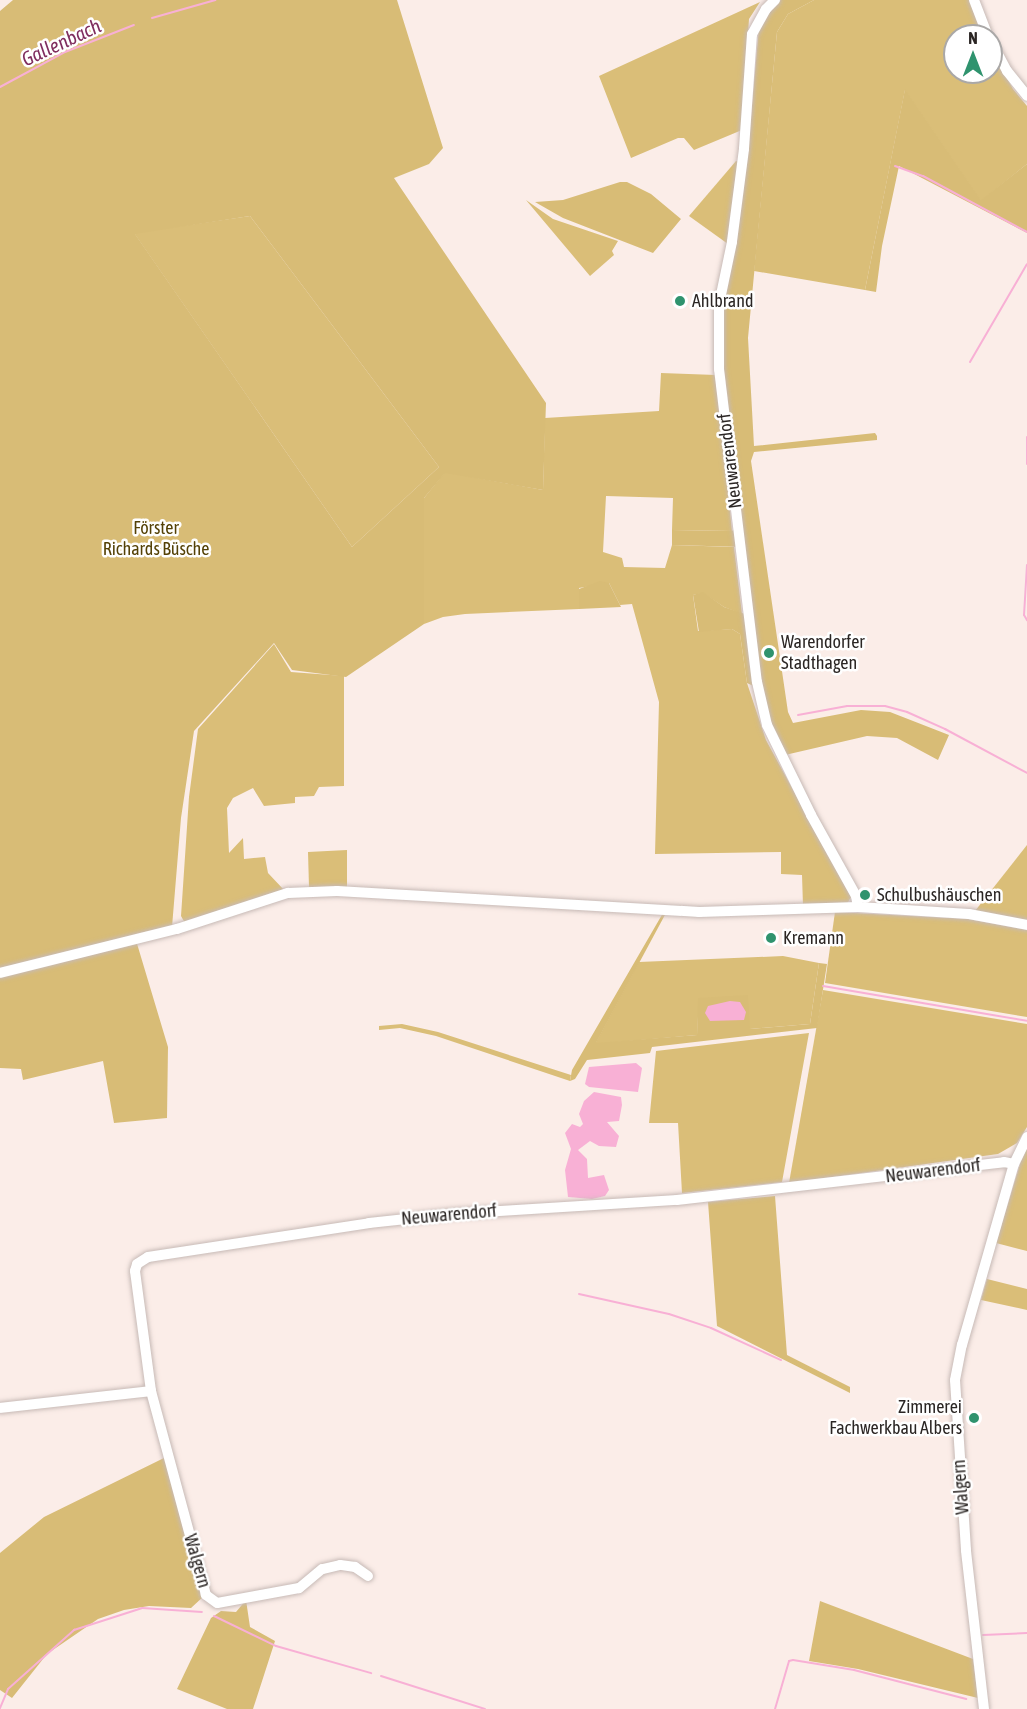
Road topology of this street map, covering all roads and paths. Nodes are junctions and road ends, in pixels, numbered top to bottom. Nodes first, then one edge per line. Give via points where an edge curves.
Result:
1 (775, 0) edge
2 (974, 0) edge
3 (983, 24) edge
4 (1003, 62) edge
5 (1027, 96) edge
6 (858, 907) junction
7 (1027, 925) edge
8 (0, 973) edge
9 (1027, 1137) edge
10 (1014, 1164) junction
11 (151, 1391) junction
12 (0, 1408) edge
13 (368, 1576) dead end
14 (984, 1709) edge

1 - 6 street, Neuwarendorf via 752,34 742,170 719,304 719,369 757,682 766,725 856,896
2 - 3 street
4 - 5 street
6 - 7 street via 969,914
6 - 8 street via 699,912 337,891 288,893 177,929
9 - 10 street
10 - 11 street, Neuwarendorf via 1004,1162 677,1200 369,1223 147,1257 137,1264 135,1271
10 - 14 street, Walgern via 955,1380 965,1539
11 - 12 street
11 - 13 street, Walgern via 206,1595 213,1602 299,1588 322,1569 340,1565 355,1567

